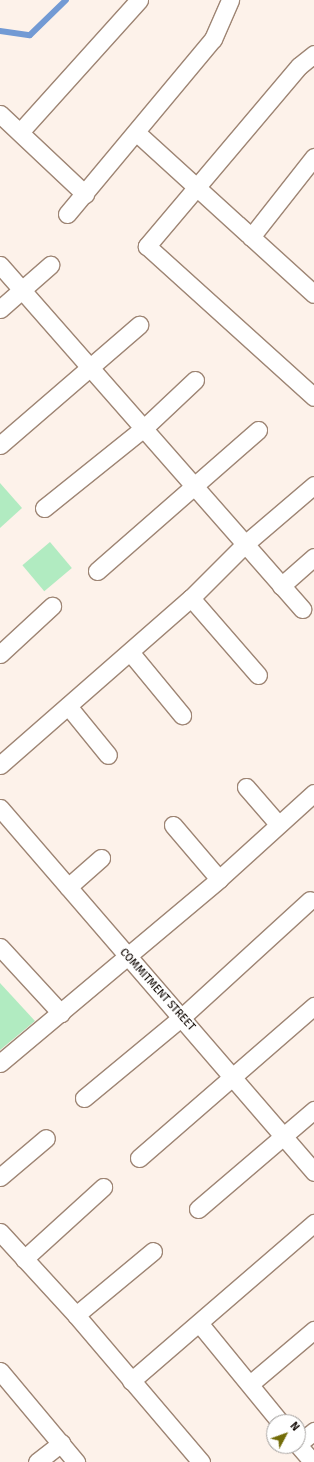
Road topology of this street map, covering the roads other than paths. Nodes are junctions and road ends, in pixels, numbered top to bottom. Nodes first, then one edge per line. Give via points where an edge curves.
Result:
1 (139, 0) edge
2 (230, 0) edge
3 (314, 54) edge
4 (0, 114) edge
5 (20, 132) junction
6 (137, 132) junction
7 (314, 157) edge
8 (196, 186) junction
9 (85, 194) junction
10 (67, 214) dead end
11 (252, 237) junction
12 (0, 265) edge
13 (50, 265) dead end
14 (311, 284) edge
15 (22, 290) junction
16 (0, 309) edge
17 (138, 325) dead end
18 (91, 368) junction
19 (195, 380) dead end
20 (314, 397) edge
21 (144, 428) junction
22 (258, 430) dead end
23 (0, 445) edge
24 (193, 485) junction
25 (314, 485) edge
26 (44, 508) dead end
27 (245, 544) junction
28 (314, 557) edge
29 (97, 571) dead end
30 (281, 586) junction
31 (191, 598) junction
32 (52, 606) dead end
33 (302, 609) dead end
34 (130, 652) junction
35 (0, 654) edge
36 (258, 676) dead end
37 (68, 706) junction
38 (182, 715) dead end
39 (108, 755) dead end
40 (0, 765) edge
41 (246, 787) dead end
42 (314, 793) edge
43 (0, 808) edge
44 (278, 824) junction
45 (173, 825) dead end
46 (101, 858) dead end
47 (219, 879) junction
48 (68, 887) junction
49 (310, 900) dead end
50 (0, 947) edge
51 (128, 957) junction
52 (314, 1006) edge
53 (61, 1012) junction
54 (182, 1017) junction
55 (0, 1063) edge
56 (233, 1077) junction
57 (84, 1098) dead end
58 (314, 1110) edge
59 (283, 1136) junction
60 (46, 1138) dead end
61 (140, 1158) dead end
62 (314, 1172) edge
63 (0, 1177) edge
64 (103, 1188) dead end
65 (198, 1209) dead end
66 (314, 1222) edge
67 (0, 1232) edge
68 (153, 1251) dead end
69 (24, 1259) junction
70 (76, 1315) junction
71 (198, 1322) junction
72 (314, 1330) edge
73 (3, 1380) edge
74 (131, 1380) junction
75 (250, 1384) junction
76 (274, 1414) edge
77 (314, 1431) edge
78 (306, 1438) edge
79 (61, 1443) junction
80 (306, 1454) edge
81 (37, 1462) edge
82 (76, 1462) edge
83 (201, 1462) edge
84 (313, 1462) edge

1 - 5 street
2 - 6 street via 212,38
3 - 8 street via 299,66
4 - 5 street
5 - 9 street
6 - 8 street
6 - 9 street
7 - 11 street
8 - 11 street
8 - 20 street via 147,246
9 - 10 street
11 - 14 street
12 - 15 street
13 - 15 street
15 - 16 street
15 - 18 street
17 - 18 street
18 - 21 street
18 - 23 street
19 - 21 street
21 - 24 street
21 - 26 street
22 - 24 street
24 - 27 street
24 - 29 street
25 - 27 street
27 - 30 street
27 - 31 street
28 - 30 street
30 - 33 street
31 - 34 street
31 - 36 street
32 - 35 street
34 - 37 street
34 - 38 street
37 - 39 street
37 - 40 street
41 - 44 street
42 - 44 street
43 - 48 street, COMMITMENT STREET
44 - 47 street
45 - 47 street
46 - 48 street
47 - 51 street
48 - 51 street, COMMITMENT STREET
49 - 54 street
50 - 53 street
51 - 53 street
51 - 54 street, COMMITMENT STREET
52 - 56 street
53 - 55 street
54 - 56 street, COMMITMENT STREET
54 - 57 street
56 - 59 street, COMMITMENT STREET
56 - 61 street
58 - 59 street
59 - 62 street, COMMITMENT STREET
59 - 65 street
60 - 63 street
64 - 69 street
66 - 71 street
67 - 69 street
68 - 70 street
69 - 70 street
70 - 74 street
71 - 74 street
71 - 75 street
72 - 75 street
73 - 79 street
74 - 83 street
75 - 76 street
77 - 78 street
79 - 81 street
79 - 82 street
80 - 84 street

